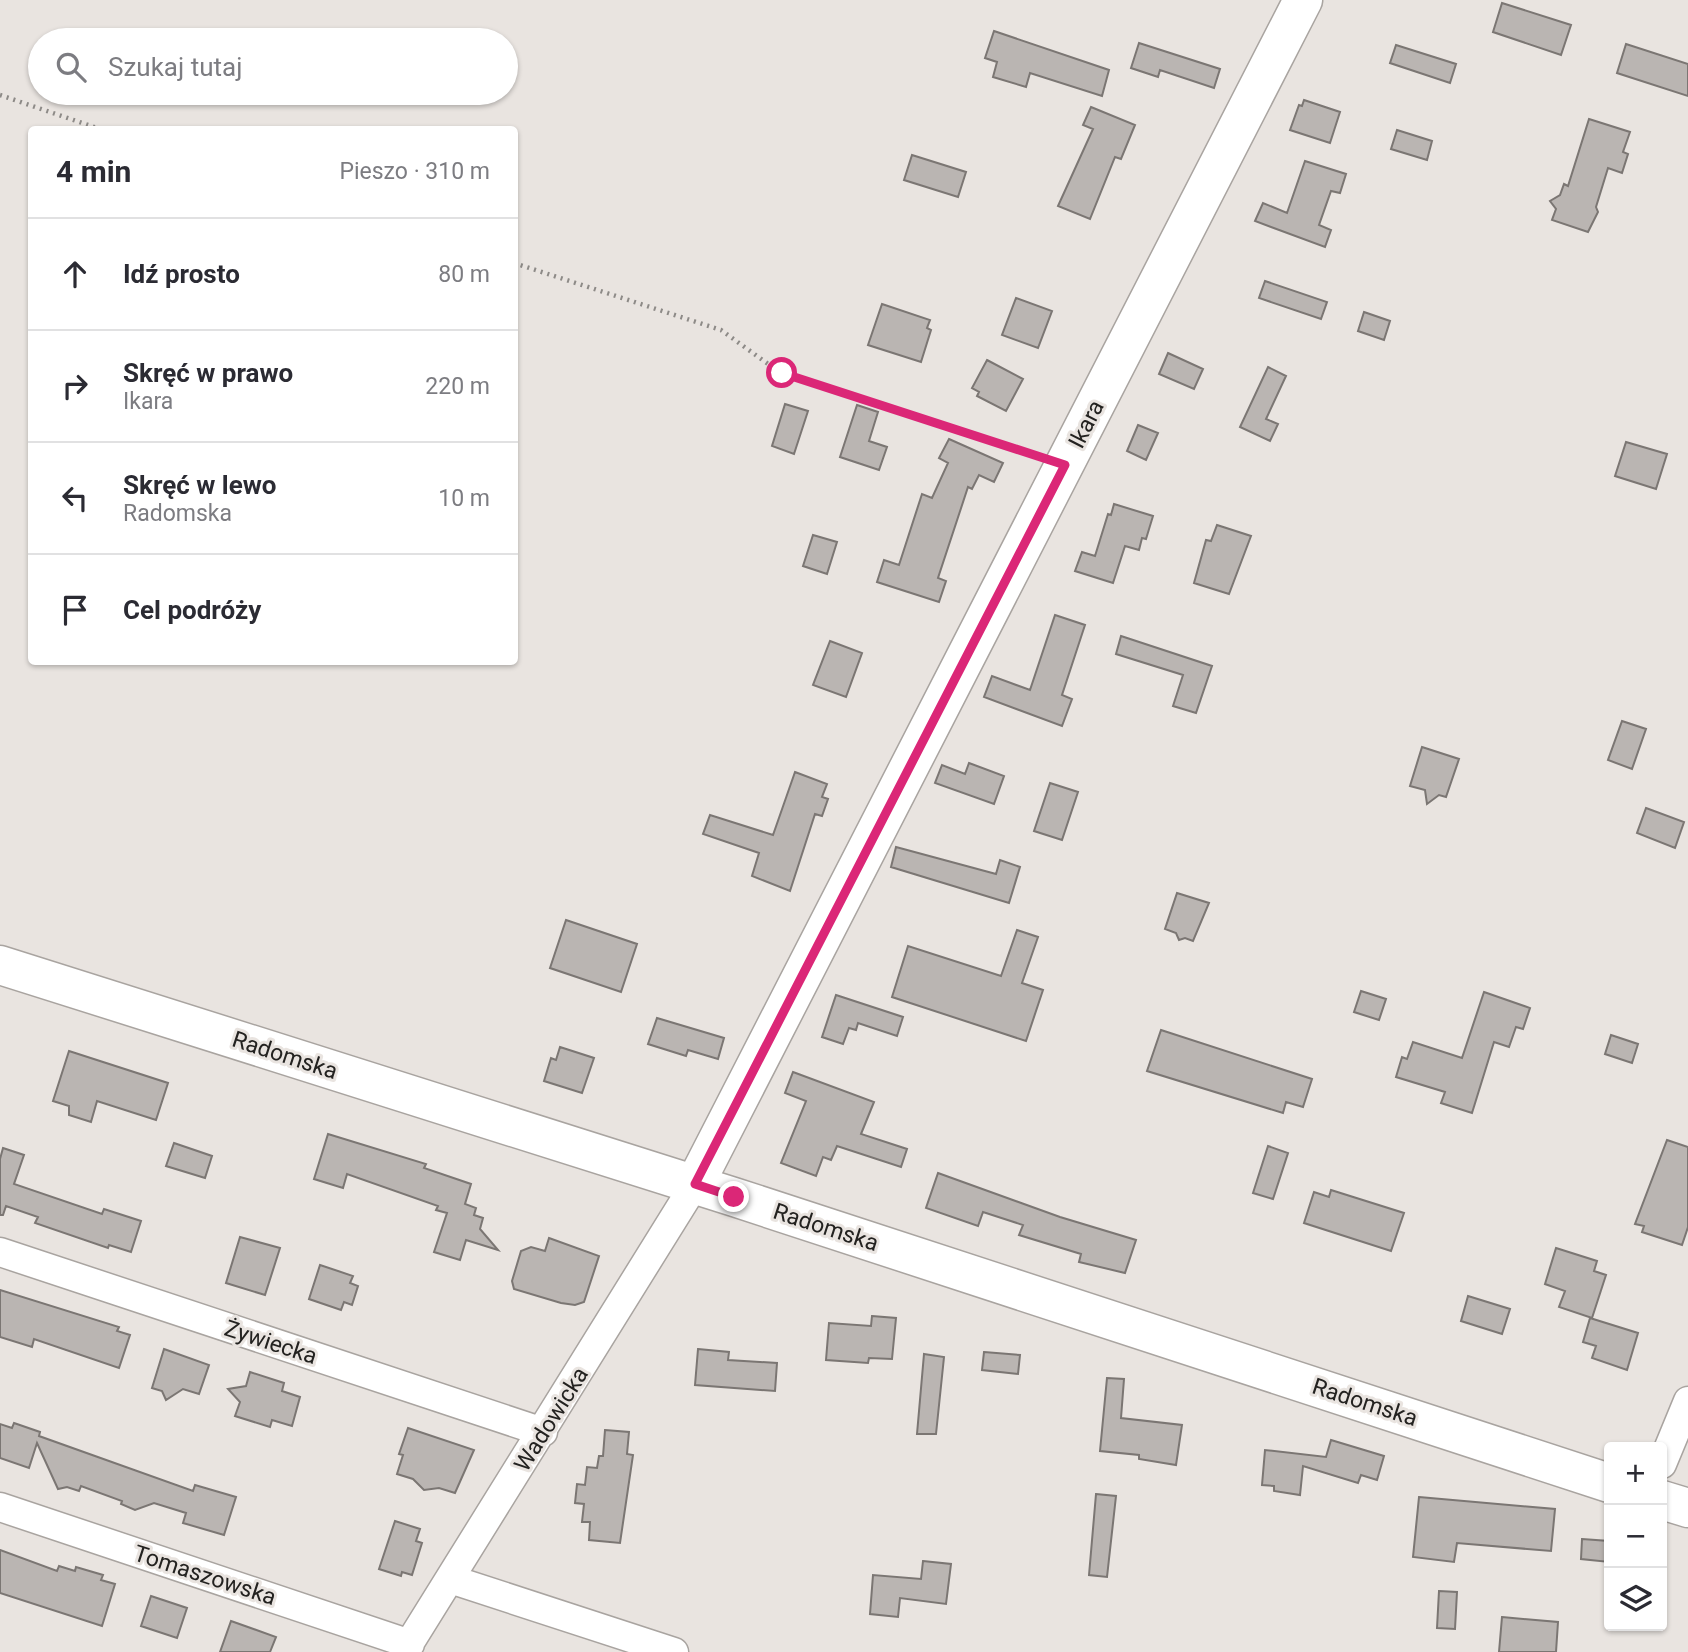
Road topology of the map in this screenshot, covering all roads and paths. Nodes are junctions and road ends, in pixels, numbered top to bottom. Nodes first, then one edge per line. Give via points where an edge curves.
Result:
1 (1303, 0) edge
2 (0, 95) edge
3 (28, 105) edge
4 (29, 105) edge
5 (91, 126) edge
6 (518, 264) edge
7 (1065, 465) junction
8 (0, 965) edge
9 (695, 1184) junction
10 (0, 1252) edge
11 (1688, 1401) edge
12 (543, 1432) junction
13 (1667, 1452) edge
14 (1604, 1481) edge
15 (1667, 1502) edge
16 (0, 1507) edge
17 (1688, 1508) edge
18 (450, 1579) junction
19 (407, 1648) edge
20 (674, 1652) edge

1 - 7 street, Ikara
2 - 3 path
4 - 5 path
6 - 7 path via 721,330 782,373
7 - 9 street, Ikara
8 - 9 street, Radomska
9 - 12 street, Wadowicka
9 - 14 street, Radomska
10 - 12 street, Żywiecka
11 - 13 street
12 - 18 street, Wadowicka
15 - 17 street
16 - 19 street, Tomaszowska
18 - 19 street, Wadowicka
18 - 20 street

